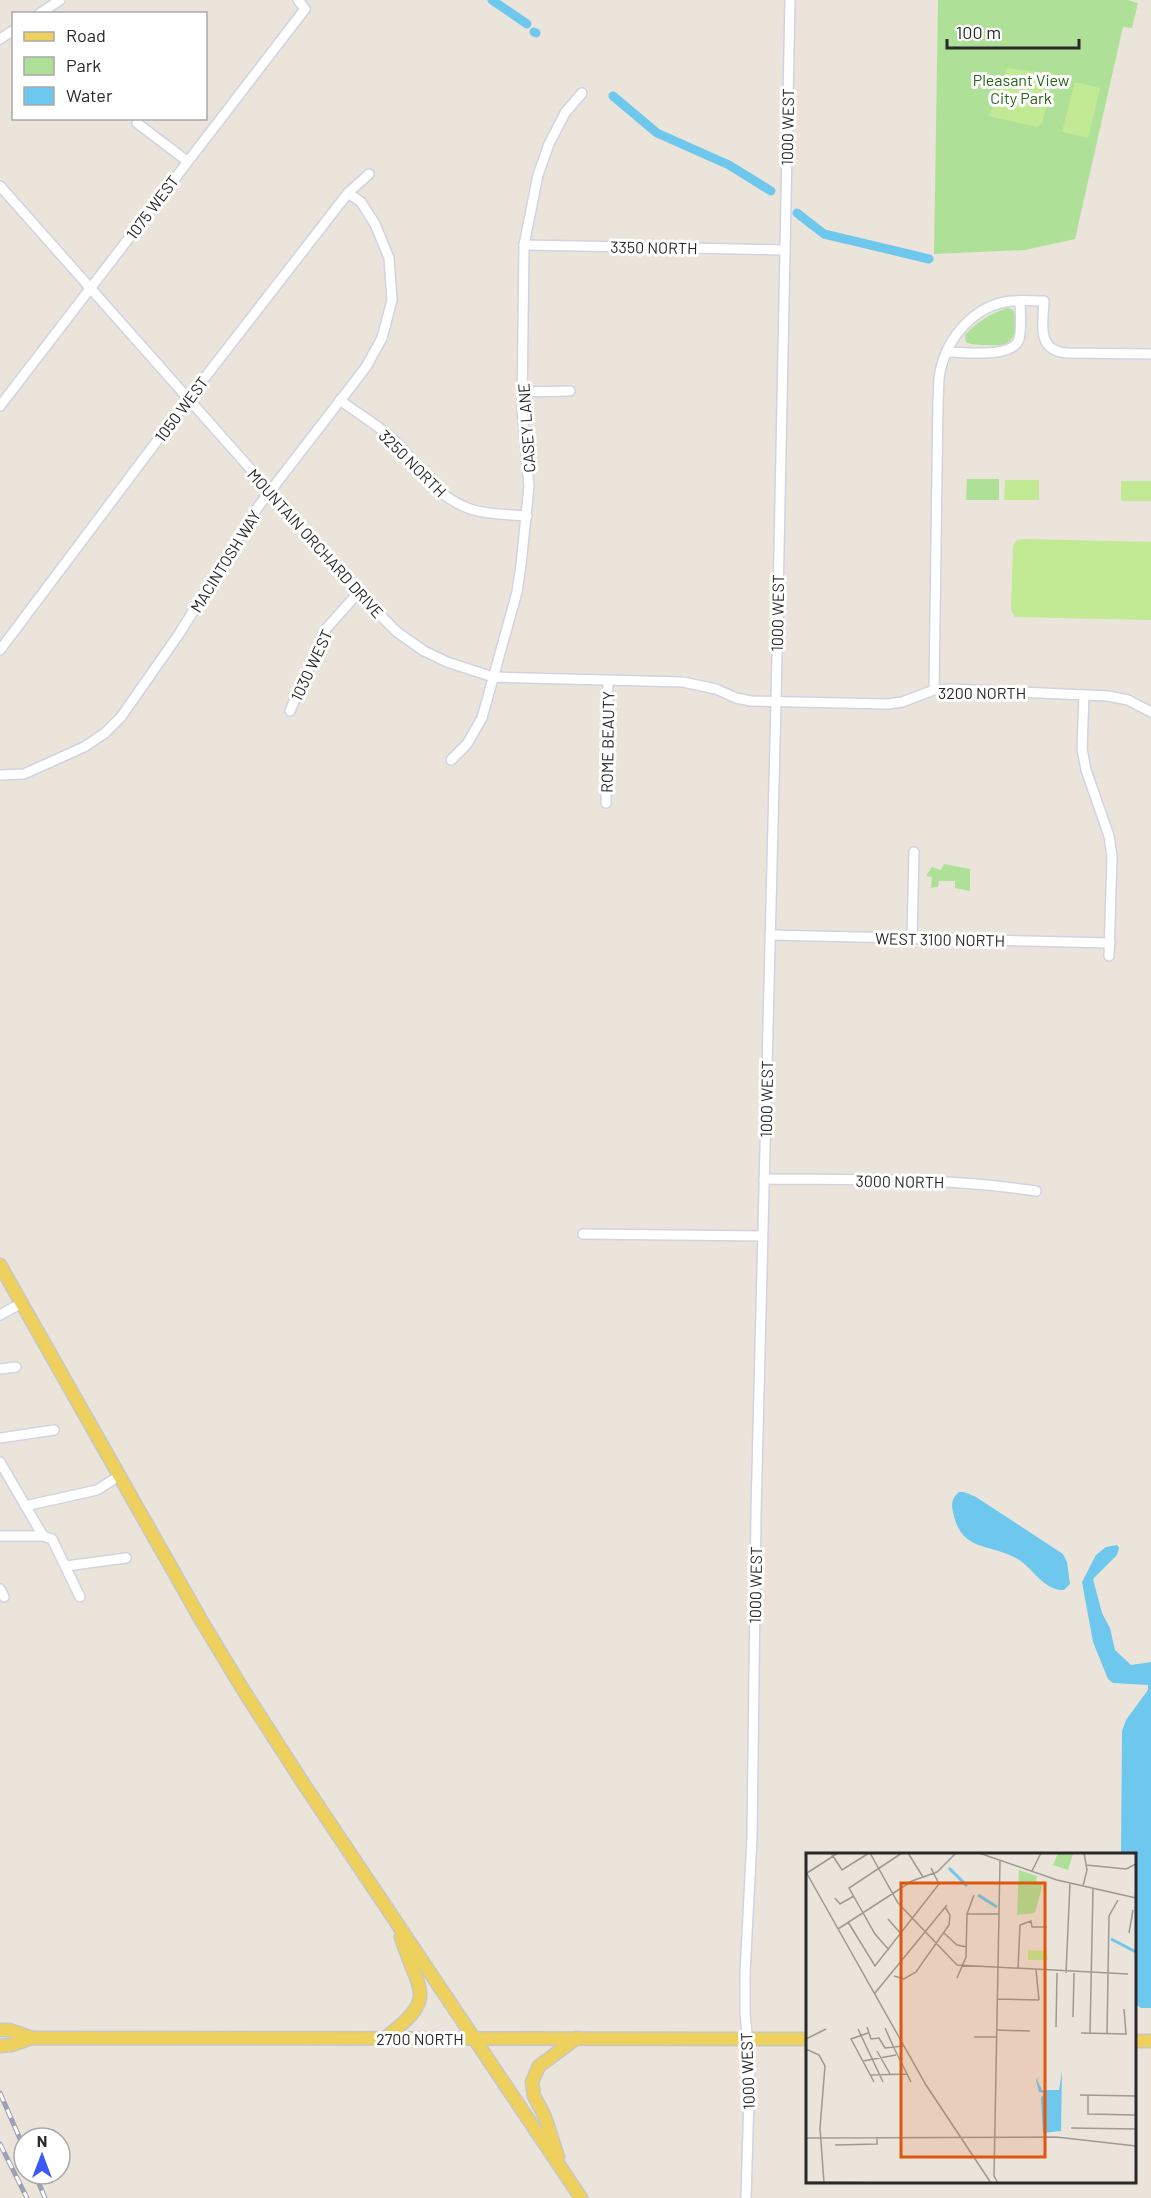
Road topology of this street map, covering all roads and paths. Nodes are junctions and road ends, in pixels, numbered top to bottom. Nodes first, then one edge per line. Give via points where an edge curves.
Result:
1 (60, 0) edge
2 (298, 0) edge
3 (790, 0) edge
4 (42, 12) edge
5 (582, 93) dead end
6 (137, 123) dead end
7 (187, 161) junction
8 (369, 174) dead end
9 (0, 186) edge
10 (348, 192) junction
11 (524, 245) junction
12 (784, 249) junction
13 (90, 289) junction
14 (1020, 301) junction
15 (947, 352) junction
16 (1151, 354) edge
17 (570, 391) dead end
18 (522, 392) junction
19 (189, 399) junction
20 (340, 400) junction
21 (0, 406) edge
22 (270, 491) junction
23 (527, 516) junction
24 (358, 593) junction
25 (0, 650) edge
26 (493, 677) junction
27 (608, 681) junction
28 (934, 690) junction
29 (1084, 694) junction
30 (776, 702) junction
31 (290, 711) dead end
32 (1151, 711) edge
33 (451, 760) dead end
34 (0, 775) edge
35 (606, 803) dead end
36 (914, 852) dead end
37 (770, 936) junction
38 (912, 938) junction
39 (1110, 944) junction
40 (1109, 956) dead end
41 (764, 1179) junction
42 (1036, 1191) dead end
43 (583, 1234) dead end
44 (762, 1236) junction
45 (0, 1264) edge
46 (22, 1303) junction
47 (0, 1315) edge
48 (16, 1366) dead end
49 (0, 1369) edge
50 (54, 1430) dead end
51 (0, 1438) edge
52 (1, 1465) edge
53 (119, 1476) junction
54 (26, 1506) junction
55 (0, 1536) edge
56 (43, 1536) junction
57 (126, 1558) dead end
58 (66, 1566) junction
59 (80, 1597) dead end
60 (397, 1924) junction
61 (0, 2030) edge
62 (32, 2038) junction
63 (385, 2038) junction
64 (475, 2038) junction
65 (577, 2038) junction
66 (748, 2039) junction
67 (806, 2039) edge
68 (0, 2046) edge
69 (563, 2172) junction
70 (581, 2198) edge
71 (746, 2198) edge

1 - 4 street
2 - 7 street, 1075 WEST via 305,9
3 - 12 street, 1000 WEST
5 - 11 street, CASEY LANE via 565,113 549,144 538,175
6 - 7 street
7 - 13 street, 1075 WEST
8 - 10 street, 1050 WEST
9 - 13 street, MOUNTAIN ORCHARD DRIVE
10 - 19 street, 1050 WEST
10 - 20 street, MACINTOSH WAY via 361,202 379,232 389,258 392,300 382,338 366,367
11 - 12 street, 3350 NORTH
11 - 18 street, CASEY LANE
12 - 30 street, 1000 WEST
13 - 19 street, MOUNTAIN ORCHARD DRIVE
13 - 21 street, 1075 WEST
14 - 15 street via 993,305 976,315
14 - 15 street via 1019,338 1012,349
14 - 16 street via 1044,301 1044,339 1054,350
15 - 28 street via 940,373 938,400
17 - 18 street
18 - 23 street, CASEY LANE via 529,486
19 - 22 street, MOUNTAIN ORCHARD DRIVE
19 - 25 street, 1050 WEST
20 - 22 street, MACINTOSH WAY
20 - 23 street, 3250 NORTH via 394,440 438,492 449,499 465,508
22 - 24 street, MOUNTAIN ORCHARD DRIVE
22 - 34 street, MACINTOSH WAY via 121,717 84,747 24,774
23 - 26 street, CASEY LANE via 517,592
24 - 26 street, MOUNTAIN ORCHARD DRIVE via 397,632 424,651
24 - 31 street, 1030 WEST via 325,630
26 - 27 street, MOUNTAIN ORCHARD DRIVE
26 - 33 street, CASEY LANE via 477,729
27 - 30 street, MOUNTAIN ORCHARD DRIVE via 690,683 736,698
27 - 35 street, ROME BEAUTY
28 - 29 street, 3200 NORTH
28 - 30 street, 3200 NORTH via 888,704
29 - 32 street, 3200 NORTH via 1128,700
29 - 39 street via 1082,749 1112,855
30 - 37 street, 1000 WEST
36 - 38 street
37 - 38 street, WEST 3100 NORTH
37 - 41 street, 1000 WEST
38 - 39 street, WEST 3100 NORTH
39 - 40 street
41 - 42 street, 3000 NORTH via 957,1182
41 - 44 street, 1000 WEST
43 - 44 street
44 - 66 street, 1000 WEST via 752,1838 745,1973
45 - 46 main road
46 - 47 street
46 - 53 main road
48 - 49 street
50 - 51 street
52 - 54 street
53 - 54 street via 97,1490
53 - 60 main road via 242,1688
54 - 56 street
55 - 56 street
56 - 58 street via 52,1539
57 - 58 street
58 - 59 street
60 - 63 main road via 420,1997 412,2016
60 - 64 main road
61 - 62 main road, 2700 NORTH
62 - 63 main road, 2700 NORTH
62 - 68 main road, 2700 NORTH
63 - 64 main road, 2700 NORTH
64 - 65 main road, 2700 NORTH
64 - 69 main road
65 - 66 main road, 2700 NORTH
65 - 69 main road via 539,2066 532,2082
66 - 67 main road, 2700 NORTH
66 - 71 street, 1000 WEST
69 - 70 main road

